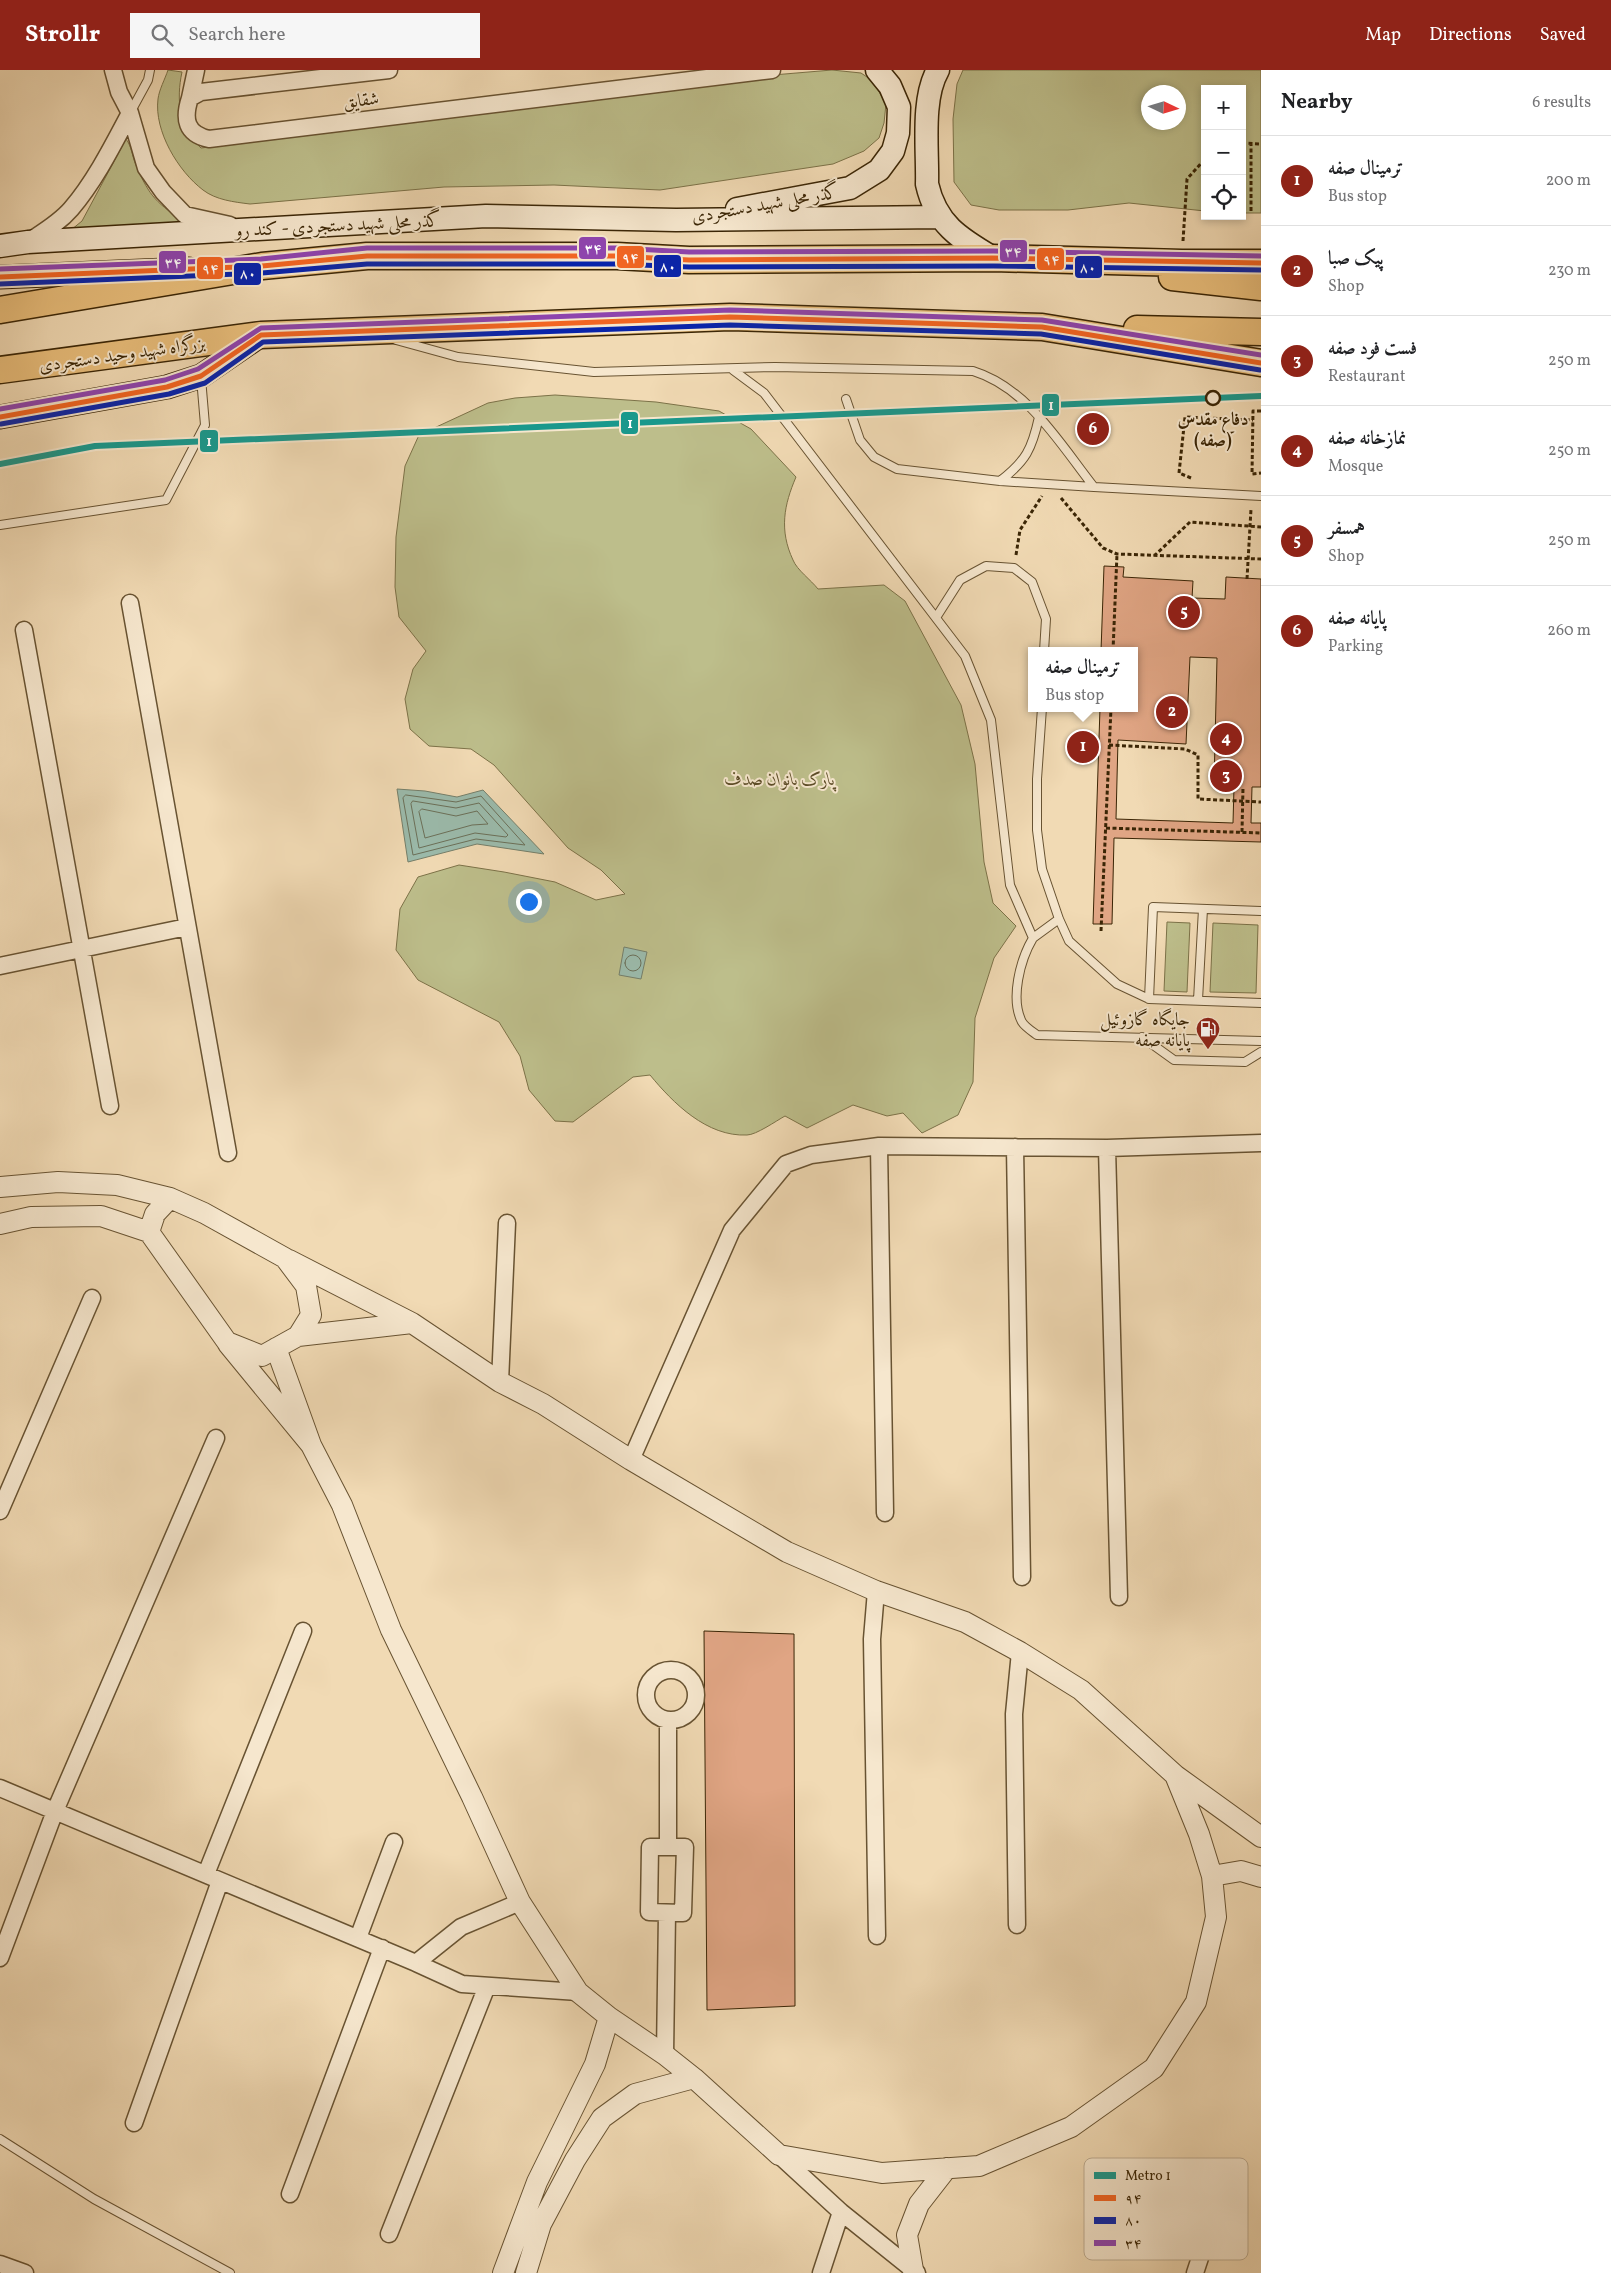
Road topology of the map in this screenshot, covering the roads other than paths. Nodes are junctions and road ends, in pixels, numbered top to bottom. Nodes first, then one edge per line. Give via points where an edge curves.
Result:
1 (113, 70) edge
2 (150, 70) edge
3 (196, 70) edge
4 (303, 70) edge
5 (389, 70) edge
6 (772, 70) edge
7 (877, 70) edge
8 (938, 70) edge
9 (353, 72) edge
10 (281, 84) junction
11 (190, 98) junction
12 (130, 113) junction
13 (940, 218) junction
14 (676, 220) junction
15 (254, 230) junction
16 (28, 242) junction
17 (0, 246) edge
18 (993, 258) junction
19 (1261, 262) edge
20 (262, 266) junction
21 (0, 277) edge
22 (1261, 287) edge
23 (0, 310) edge
24 (1042, 327) junction
25 (362, 331) junction
26 (1261, 332) edge
27 (261, 335) junction
28 (1261, 363) edge
29 (0, 370) edge
30 (733, 370) junction
31 (201, 376) junction
32 (846, 399) dead end
33 (0, 417) edge
34 (1039, 417) junction
35 (1000, 482) junction
36 (1094, 487) junction
37 (1261, 496) edge
38 (0, 525) edge
39 (130, 603) dead end
40 (937, 616) junction
41 (24, 630) dead end
42 (1044, 647) edge
43 (1042, 712) edge
44 (1203, 908) junction
45 (1261, 911) edge
46 (1059, 919) junction
47 (188, 927) junction
48 (1033, 938) junction
49 (80, 948) junction
50 (0, 966) edge
51 (1149, 999) junction
52 (1198, 1000) junction
53 (1261, 1003) edge
54 (1142, 1037) junction
55 (1261, 1041) edge
56 (1261, 1052) edge
57 (110, 1106) dead end
58 (1261, 1142) edge
59 (879, 1146) junction
60 (1015, 1147) junction
61 (1107, 1148) junction
62 (228, 1153) dead end
63 (0, 1187) edge
64 (170, 1198) junction
65 (507, 1223) dead end
66 (0, 1224) edge
67 (149, 1232) junction
68 (284, 1258) junction
69 (92, 1298) dead end
70 (412, 1323) junction
71 (298, 1336) junction
72 (226, 1342) junction
73 (276, 1348) junction
74 (500, 1382) junction
75 (216, 1438) dead end
76 (311, 1445) junction
77 (631, 1460) junction
78 (0, 1511) edge
79 (886, 1513) dead end
80 (1022, 1578) dead end
81 (876, 1591) junction
82 (1119, 1597) dead end
83 (304, 1631) dead end
84 (1020, 1652) junction
85 (668, 1720) dead end
86 (1175, 1775) junction
87 (0, 1788) edge
88 (55, 1811) junction
89 (1261, 1837) edge
90 (394, 1842) dead end
91 (668, 1847) junction
92 (1212, 1876) junction
93 (213, 1877) junction
94 (1261, 1877) edge
95 (520, 1902) junction
96 (667, 1913) junction
97 (1017, 1926) dead end
98 (877, 1936) dead end
99 (358, 1938) junction
100 (382, 1948) junction
101 (0, 1958) edge
102 (416, 1963) junction
103 (487, 1986) junction
104 (578, 1992) junction
105 (609, 2017) junction
106 (665, 2055) junction
107 (694, 2078) junction
108 (134, 2123) dead end
109 (0, 2139) edge
110 (779, 2155) junction
111 (947, 2168) junction
112 (290, 2194) dead end
113 (841, 2212) junction
114 (388, 2234) dead end
115 (1199, 2260) edge
116 (0, 2264) edge
117 (915, 2271) edge
118 (24, 2273) edge
119 (230, 2273) edge
120 (504, 2273) edge
121 (526, 2273) edge
122 (821, 2273) edge
123 (1195, 2273) edge

1 - 12 street via 119,92
2 - 12 lane
3 - 11 street
4 - 10 street
5 - 9 street, شقایق
6 - 11 street, شقایق via 209,139 198,137 190,130 187,108
7 - 14 main road, گذر محلی شهید دستجردی via 890,86 899,107 894,151 879,170 850,188
8 - 13 main road via 928,98 927,184
9 - 10 street, شقایق
10 - 11 street, شقایق via 201,92
12 - 15 street via 146,168 163,192 186,215
12 - 16 street via 109,153 71,209
13 - 14 main road, گذر محلی شهید دستجردی
13 - 18 main road via 960,238
14 - 15 main road, گذر محلی شهید دستجردی - کند رو via 486,216
15 - 16 main road, گذر محلی شهید دستجردی - کند رو
16 - 17 main road, گذر محلی شهید دستجردی - کند رو
18 - 19 highway
18 - 20 highway via 689,260 617,256 367,256
18 - 22 highway
20 - 21 main road
20 - 23 highway
24 - 25 highway, بزرگراه شهید وحید دستجردی via 730,317
24 - 26 highway
24 - 28 highway, بزرگراه شهید وحید دستجردی
25 - 27 highway, بزرگراه شهید وحید دستجردی
25 - 30 lane via 458,357 594,372
27 - 29 highway, بزرگراه شهید وحید دستجردی
27 - 31 main road
30 - 34 lane via 973,371 992,377
30 - 40 lane via 764,393
31 - 33 main road via 167,387
31 - 38 lane via 205,425 166,500
32 - 35 lane via 860,440 874,457 897,469
34 - 35 lane via 1028,456
34 - 36 lane
35 - 36 lane
36 - 37 lane
39 - 47 street
40 - 42 lane via 960,580 986,566 1014,568 1032,582 1046,618
40 - 48 lane via 965,656 991,720 1010,885
41 - 49 street
43 - 46 lane via 1037,830 1042,869
44 - 45 lane
44 - 51 lane via 1153,907
44 - 52 lane
46 - 48 lane
46 - 51 lane via 1069,941 1117,984
47 - 49 street
47 - 62 street
48 - 54 lane via 1027,949 1018,992 1023,1024 1037,1035
49 - 50 street
49 - 57 street
51 - 52 lane
52 - 53 lane
54 - 55 lane
54 - 56 lane via 1174,1060 1245,1062
58 - 61 street
59 - 60 street
59 - 77 street via 811,1155 786,1164 732,1230
59 - 79 street
60 - 61 street
60 - 80 street
61 - 82 street
63 - 64 street via 58,1182 117,1185
64 - 67 street via 155,1214
64 - 68 street via 204,1213
65 - 74 street
66 - 67 street via 31,1217 102,1216
67 - 72 street
68 - 70 street
68 - 71 street via 306,1286 311,1315
69 - 78 street
70 - 71 street
70 - 74 street
71 - 73 street
72 - 73 street via 262,1356
72 - 76 street
73 - 76 street
74 - 77 street via 543,1404
75 - 88 street
76 - 95 street via 342,1505 391,1630
77 - 81 street via 787,1552
81 - 84 street via 965,1622
81 - 98 street via 872,1639
83 - 93 street
84 - 86 street via 1081,1690
84 - 97 street via 1014,1714
85 - 91 street
86 - 89 street
86 - 92 street
87 - 88 street
88 - 93 street
88 - 101 street
90 - 99 street
91 - 96 street via 685,1847 683,1914
91 - 96 street via 650,1847 648,1912
92 - 94 street via 1241,1871
92 - 111 street via 1216,1917 1196,2002 1154,2068 1071,2127 979,2166
93 - 99 street
93 - 108 street
95 - 102 street via 460,1927
95 - 104 street
96 - 106 street
99 - 100 street
100 - 102 street
100 - 112 street
102 - 103 street via 462,1984
103 - 104 street
103 - 114 street
104 - 105 street
105 - 106 street
105 - 120 street via 595,2064 537,2182
106 - 107 street
107 - 110 street
107 - 121 street via 635,2094 602,2118 541,2224
109 - 119 lane via 94,2199
110 - 111 street via 882,2172
110 - 113 street
111 - 117 street via 919,2204 907,2235
113 - 117 street
113 - 122 street
115 - 123 street
116 - 118 street

